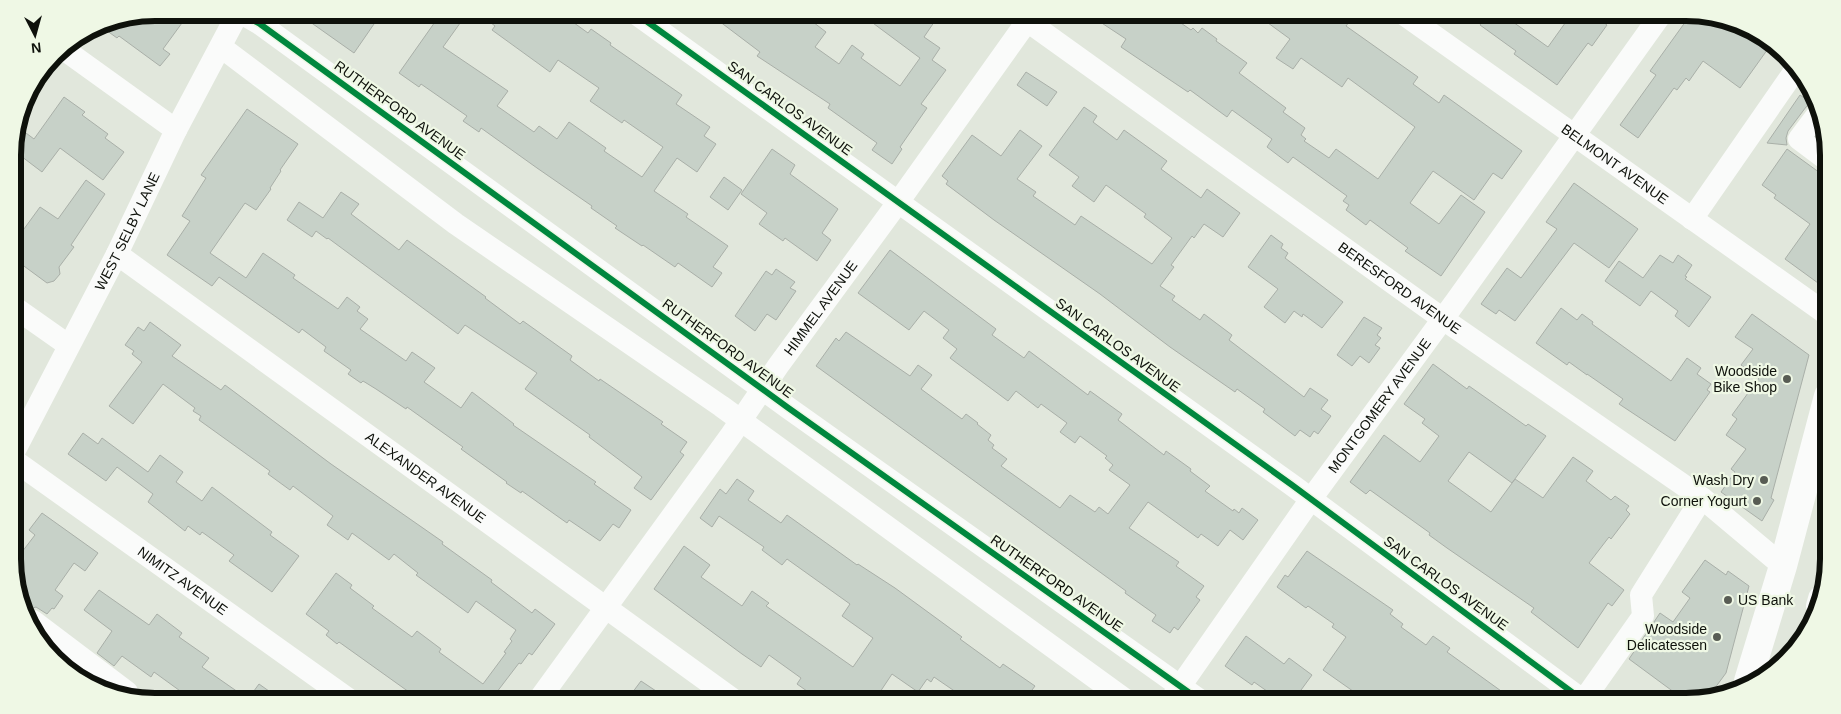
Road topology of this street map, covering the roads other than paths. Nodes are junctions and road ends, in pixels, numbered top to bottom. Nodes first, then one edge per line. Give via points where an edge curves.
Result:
1 (235, 21) edge
2 (255, 21) edge
3 (648, 21) edge
4 (1021, 21) edge
5 (1033, 21) edge
6 (1415, 21) edge
7 (1656, 21) edge
8 (221, 47) junction
9 (69, 53) edge
10 (1792, 75) edge
11 (1814, 118) edge
12 (176, 130) junction
13 (1575, 136) junction
14 (1820, 152) edge
15 (898, 201) junction
16 (1692, 219) junction
17 (117, 254) junction
18 (1820, 309) edge
19 (22, 312) edge
20 (1443, 319) junction
21 (68, 345) junction
22 (763, 388) junction
23 (740, 420) junction
24 (1820, 426) edge
25 (21, 438) edge
26 (21, 466) edge
27 (1702, 498) junction
28 (1311, 499) junction
29 (1783, 566) junction
30 (606, 608) junction
31 (41, 628) edge
32 (1749, 677) edge
33 (122, 688) edge
34 (1115, 692) edge
35 (1174, 692) edge
36 (1177, 692) edge
37 (1571, 692) edge
38 (1589, 692) edge
39 (339, 693) edge
40 (544, 693) edge
41 (723, 693) edge

1 - 8 street, WEST SELBY LANE
2 - 22 street, RUTHERFORD AVENUE
3 - 15 street, SAN CARLOS AVENUE
4 - 15 street, HIMMEL AVENUE
5 - 20 street, BERESFORD AVENUE
6 - 13 street, BELMONT AVENUE
7 - 13 street, MONTGOMERY AVENUE
8 - 12 street, WEST SELBY LANE
8 - 23 street via 456,224
9 - 12 street
10 - 16 street
11 - 14 street via 1799,139
12 - 17 street, WEST SELBY LANE
13 - 16 street, BELMONT AVENUE
13 - 20 street, MONTGOMERY AVENUE
15 - 22 street, HIMMEL AVENUE
15 - 28 street, SAN CARLOS AVENUE
16 - 18 street, BELMONT AVENUE
17 - 21 street, WEST SELBY LANE
17 - 30 street, ALEXANDER AVENUE
19 - 21 street
20 - 27 street, BERESFORD AVENUE
20 - 28 street, MONTGOMERY AVENUE
21 - 25 street, WEST SELBY LANE
22 - 23 street, HIMMEL AVENUE
22 - 35 street, RUTHERFORD AVENUE
23 - 30 street, HIMMEL AVENUE
23 - 34 street
24 - 29 main road
26 - 39 street, NIMITZ AVENUE
27 - 29 street, BERESFORD AVENUE
27 - 38 street via 1642,595 1643,616
28 - 36 street, MONTGOMERY AVENUE
28 - 37 street, SAN CARLOS AVENUE
29 - 32 main road
30 - 40 street, HIMMEL AVENUE
30 - 41 street, ALEXANDER AVENUE
31 - 33 street

